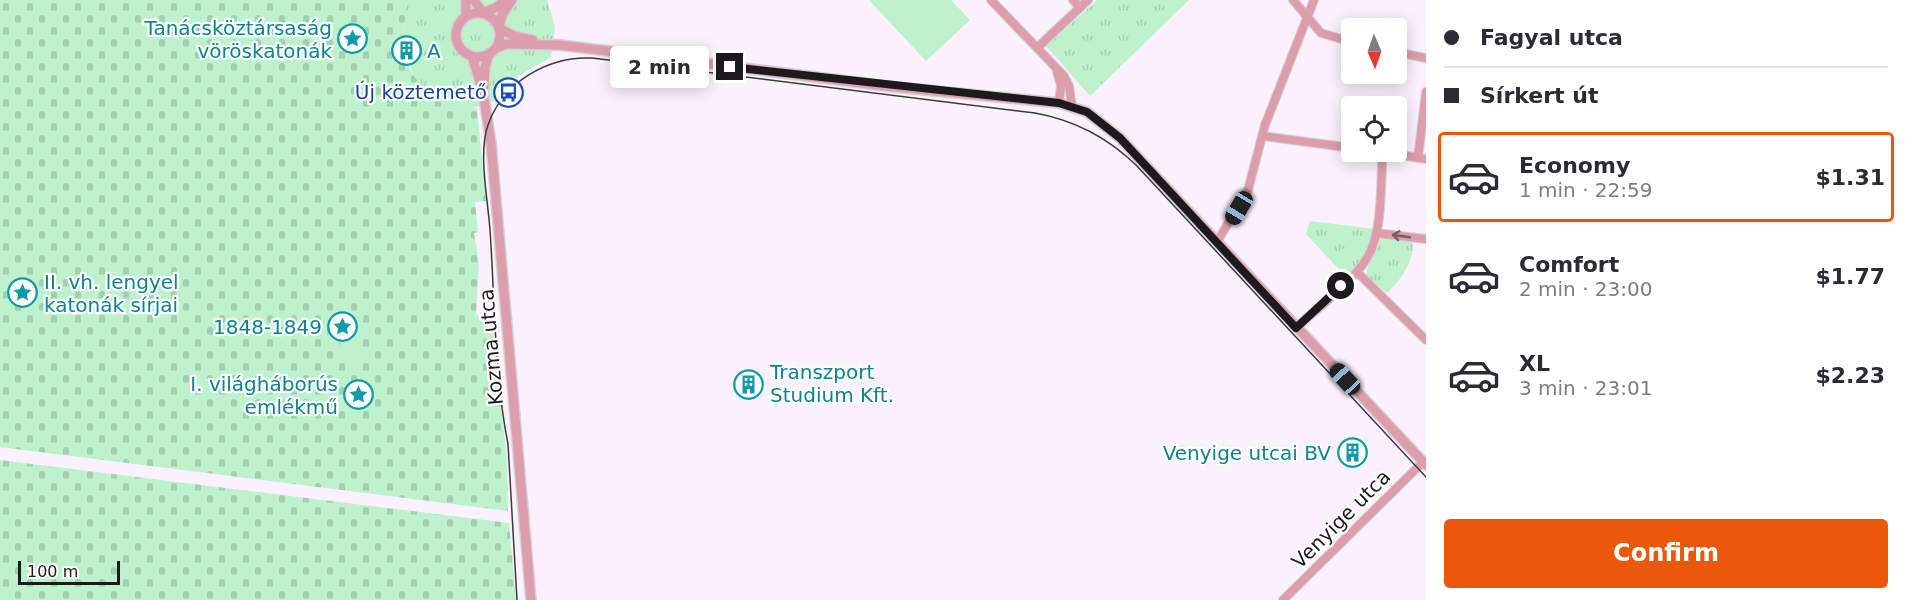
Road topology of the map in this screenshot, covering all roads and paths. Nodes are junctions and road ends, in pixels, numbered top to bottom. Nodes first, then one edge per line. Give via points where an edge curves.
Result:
1 (466, 0) edge
2 (474, 0) edge
3 (505, 0) edge
4 (512, 0) edge
5 (991, 0) edge
6 (1073, 0) edge
7 (1088, 0) edge
8 (1293, 0) edge
9 (1314, 0) edge
10 (1079, 7) junction
11 (483, 13) junction
12 (466, 16) junction
13 (1307, 16) junction
14 (500, 28) junction
15 (1341, 39) edge
16 (550, 45) junction
17 (1037, 48) junction
18 (493, 51) junction
19 (1407, 54) edge
20 (472, 56) junction
21 (1426, 58) edge
22 (1054, 66) junction
23 (483, 92) junction
24 (1426, 92) edge
25 (1059, 103) junction
26 (1072, 106) junction
27 (1263, 136) junction
28 (1341, 147) edge
29 (1407, 156) edge
30 (1422, 159) edge
31 (1382, 162) edge
32 (1376, 232) junction
33 (1426, 239) edge
34 (1217, 242) junction
35 (1357, 272) junction
36 (1296, 328) junction
37 (1426, 340) edge
38 (1424, 463) edge
39 (531, 600) edge
40 (1282, 600) edge

1 - 12 street, Kozma utca
2 - 11 street
3 - 11 street
4 - 14 street, Kozma utca via 502,15
5 - 17 street
6 - 10 street
7 - 10 street
8 - 13 street
9 - 13 street
10 - 17 street
11 - 12 street
11 - 14 street
12 - 20 street, Kozma utca via 457,26 456,37 460,48
13 - 15 street via 1321,33
13 - 27 street
14 - 16 street via 513,36
14 - 18 street, Kozma utca via 500,39
16 - 18 street via 507,44
16 - 25 street
17 - 22 street
18 - 20 street via 478,58
18 - 23 street, Kozma utca via 485,67
19 - 21 street
20 - 23 street, Kozma utca
22 - 25 street via 1060,80
22 - 26 street via 1067,80
23 - 39 street, Kozma utca via 497,201
24 - 30 street
25 - 26 street
26 - 34 street via 1095,117 1120,138
27 - 28 street
27 - 34 street via 1245,199
29 - 30 street
31 - 32 street
33 -> 32 street
32 - 35 street via 1369,254
34 - 36 street
35 - 36 street
35 - 37 street
36 - 38 street
38 - 40 street, Venyige utca

